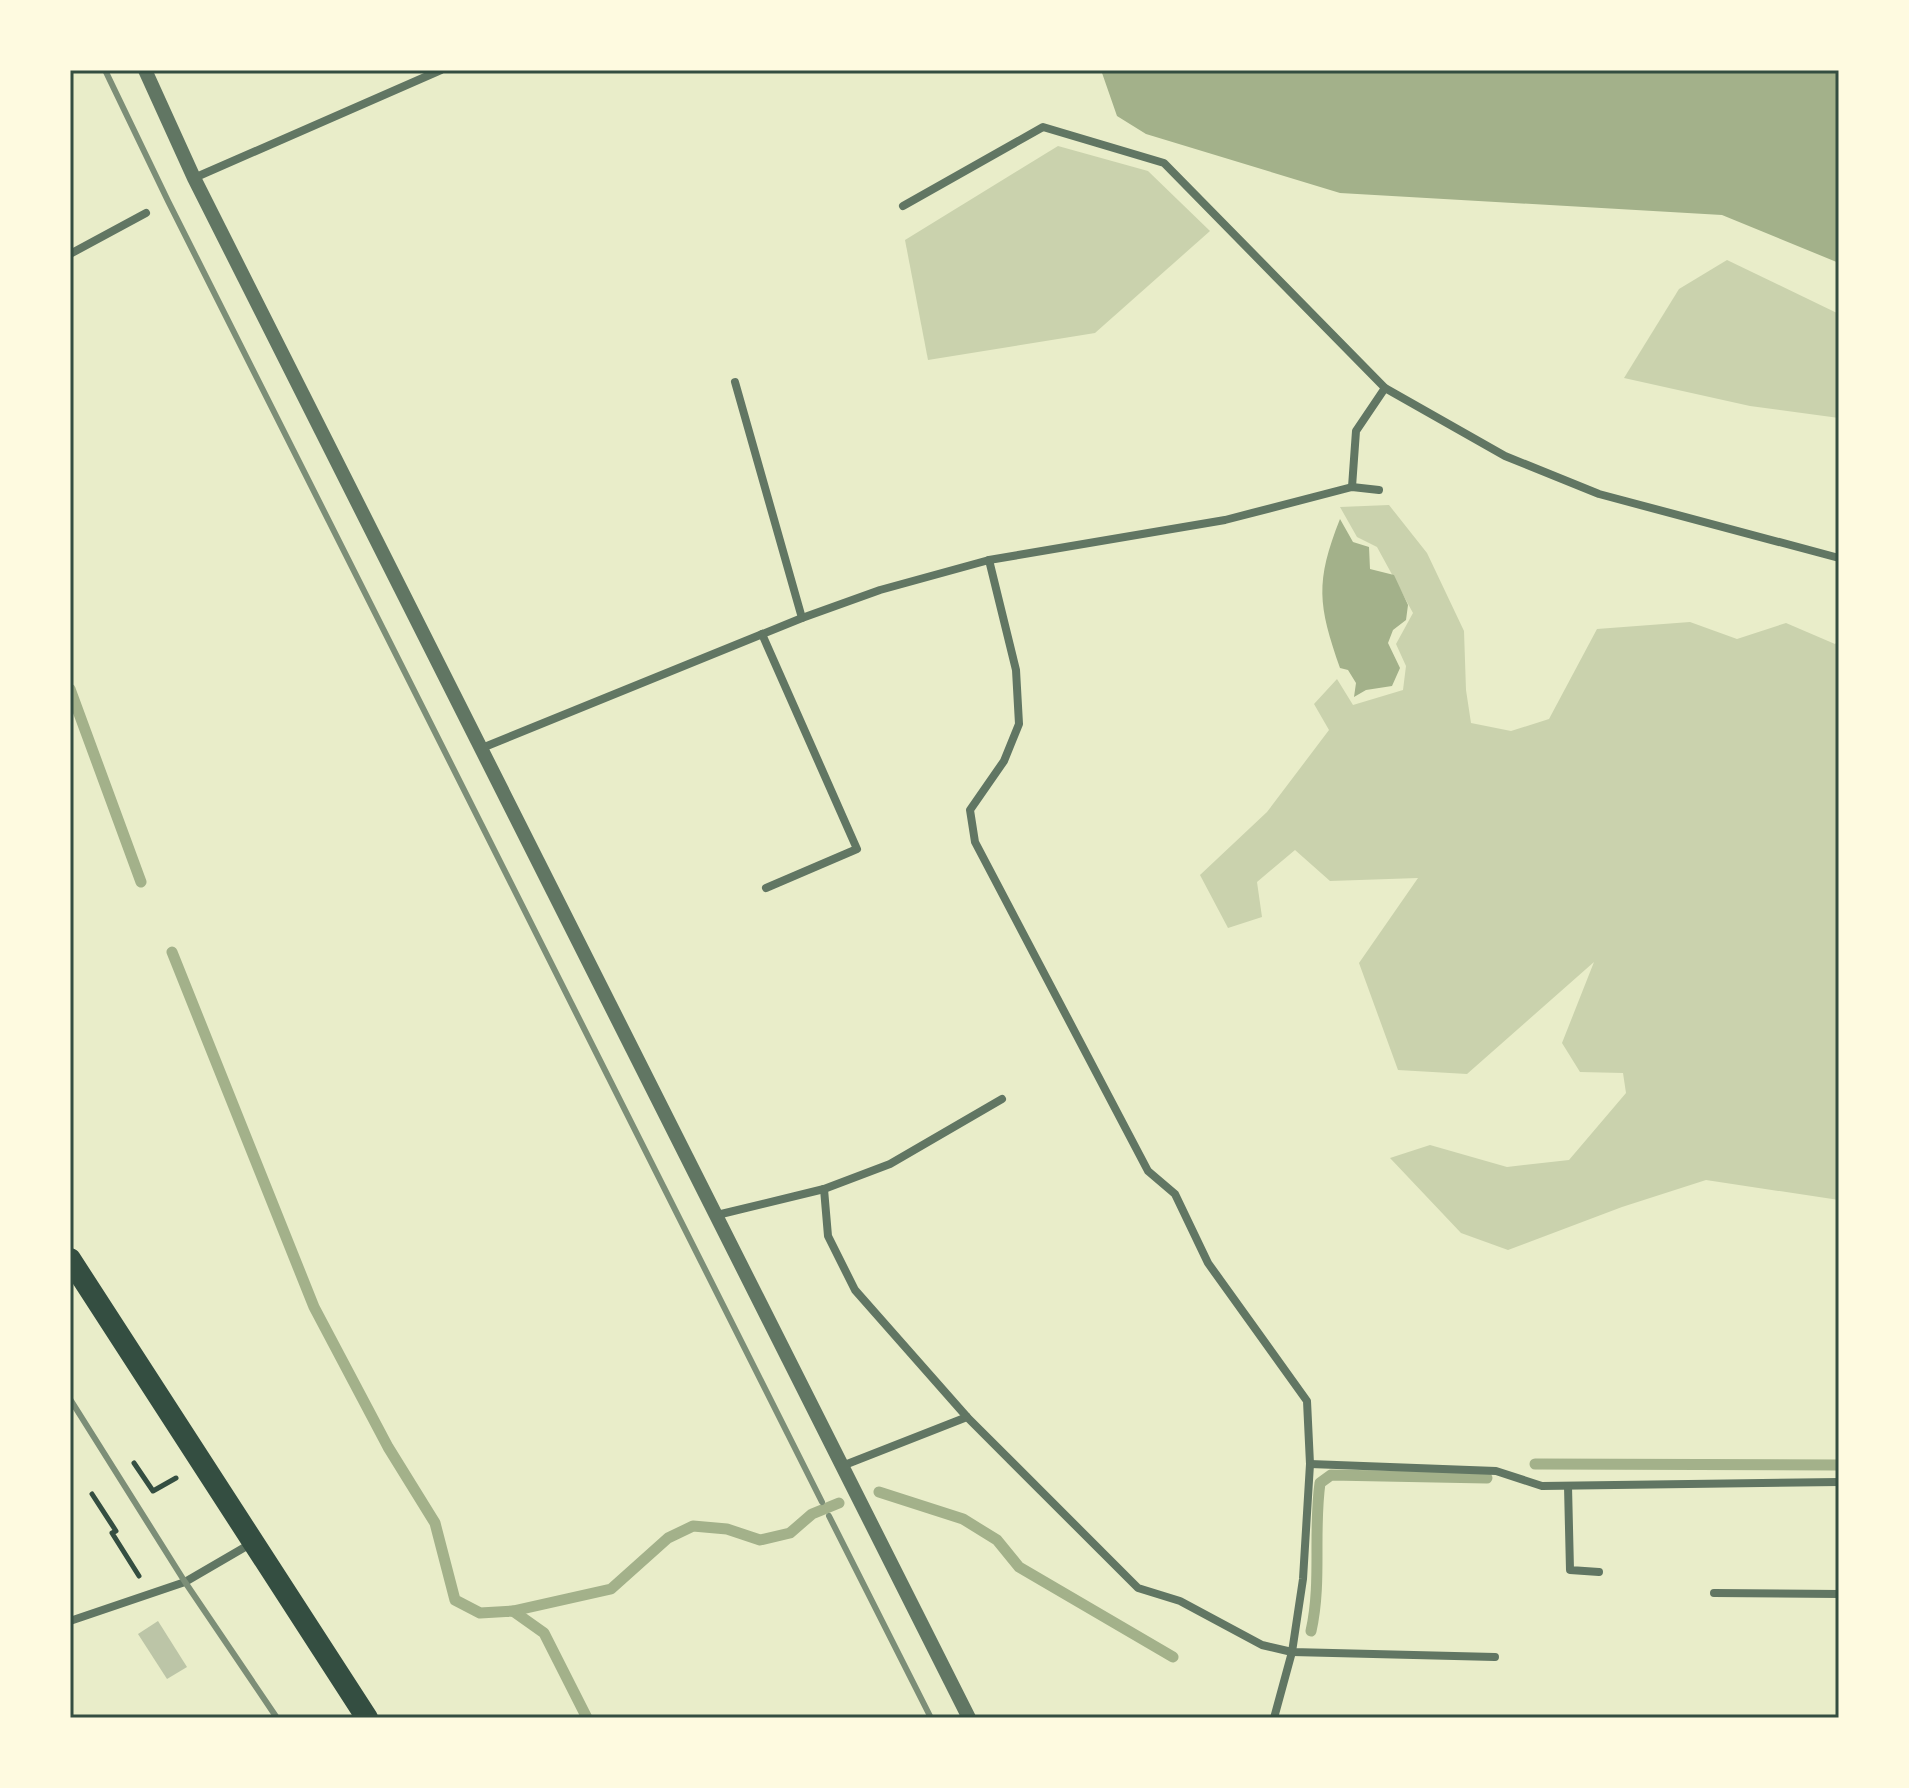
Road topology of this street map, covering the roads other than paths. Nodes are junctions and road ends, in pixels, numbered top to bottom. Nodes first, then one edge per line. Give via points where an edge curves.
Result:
1 (145, 70) edge
2 (441, 70) edge
3 (194, 178) junction
4 (903, 206) dead end
5 (146, 213) dead end
6 (70, 254) edge
7 (735, 382) dead end
8 (1385, 388) junction
9 (1352, 487) junction
10 (1379, 490) dead end
11 (1839, 558) edge
12 (989, 560) junction
13 (802, 618) junction
14 (762, 634) junction
15 (482, 748) junction
16 (766, 888) dead end
17 (1002, 1099) dead end
18 (824, 1189) junction
19 (717, 1215) junction
20 (70, 1259) edge
21 (967, 1417) junction
22 (1310, 1464) junction
23 (842, 1466) junction
24 (1839, 1482) edge
25 (1568, 1486) junction
26 (254, 1542) junction
27 (1599, 1572) dead end
28 (1714, 1593) dead end
29 (1839, 1594) edge
30 (70, 1621) edge
31 (1292, 1652) junction
32 (1495, 1657) dead end
33 (367, 1718) edge
34 (969, 1718) edge
35 (1274, 1718) edge

1 - 3 street
2 - 3 street
3 - 15 street
4 - 8 street via 1043,127 1164,163
5 - 6 street
7 - 13 street
8 - 9 street via 1356,431
8 - 11 street via 1505,456 1599,494
9 - 10 street
9 - 12 street via 1225,520
12 - 13 street
12 - 22 street via 1016,670 1019,724 1004,761 970,810 975,842 1148,1171 1175,1194 1208,1263 1307,1401
13 - 14 street
14 - 15 street
14 - 16 street via 857,849
15 - 19 street
17 - 18 street via 890,1164
18 - 19 street
18 - 21 street via 828,1236 855,1290
19 - 23 street
20 - 26 highway
21 - 23 street
21 - 31 street via 1138,1588 1180,1601 1262,1645
22 - 25 street via 1496,1471 1542,1486
22 - 31 street
23 - 34 street
24 - 25 street
25 - 27 street via 1570,1570
26 - 30 street via 185,1582
26 - 33 highway
28 - 29 street
31 - 32 street
31 - 35 street

